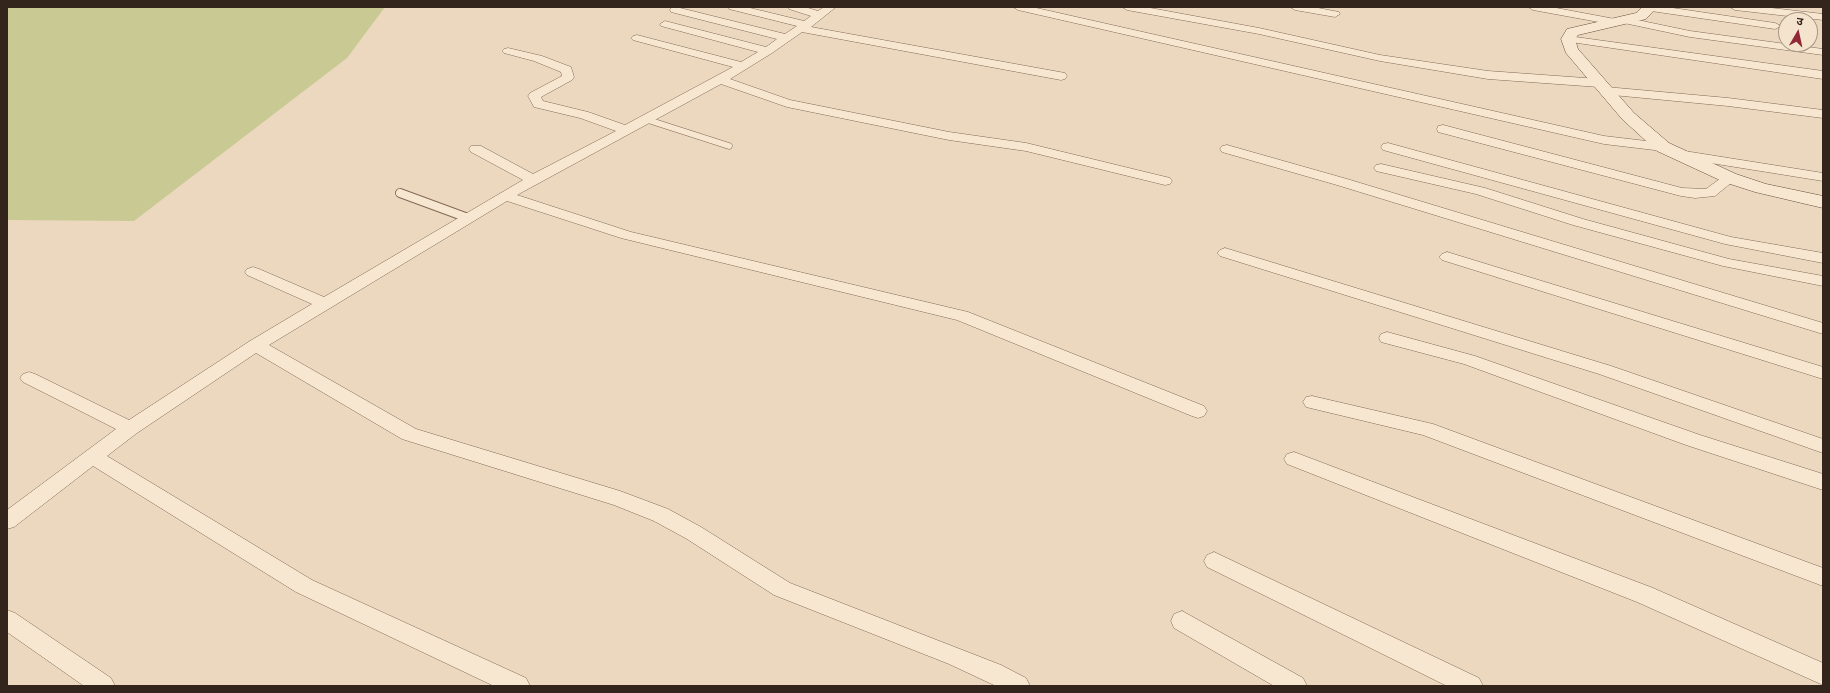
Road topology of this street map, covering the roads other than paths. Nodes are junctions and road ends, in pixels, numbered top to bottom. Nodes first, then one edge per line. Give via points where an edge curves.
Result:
1 (733, 7) edge
2 (793, 7) edge
3 (1018, 7) edge
4 (1127, 7) edge
5 (1295, 7) edge
6 (1533, 7) edge
7 (1735, 7) edge
8 (1651, 8) edge
9 (675, 10) dead end
10 (826, 11) edge
11 (1335, 14) dead end
12 (1823, 16) edge
13 (1622, 21) junction
14 (665, 24) dead end
15 (1775, 26) dead end
16 (804, 27) junction
17 (637, 38) dead end
18 (786, 38) junction
19 (1568, 39) junction
20 (508, 51) dead end
21 (768, 51) junction
22 (1823, 52) edge
23 (742, 66) junction
24 (1823, 75) edge
25 (1061, 76) dead end
26 (720, 80) junction
27 (1602, 87) junction
28 (1823, 114) edge
29 (645, 119) junction
30 (1444, 129) dead end
31 (626, 130) junction
32 (729, 146) dead end
33 (1388, 147) dead end
34 (476, 149) dead end
35 (1227, 149) dead end
36 (1670, 150) junction
37 (1381, 168) dead end
38 (1823, 177) edge
39 (1730, 178) junction
40 (533, 180) junction
41 (1165, 181) dead end
42 (400, 193) dead end
43 (505, 196) junction
44 (1823, 202) edge
45 (468, 218) junction
46 (1225, 253) dead end
47 (1447, 257) dead end
48 (1823, 258) edge
49 (253, 272) dead end
50 (1823, 281) edge
51 (325, 304) junction
52 (1823, 329) edge
53 (1387, 338) dead end
54 (256, 345) junction
55 (1823, 373) edge
56 (29, 378) dead end
57 (1312, 402) dead end
58 (1198, 411) dead end
59 (130, 428) junction
60 (1823, 446) edge
61 (94, 457) junction
62 (1294, 459) dead end
63 (1823, 482) edge
64 (7, 520) edge
65 (1214, 561) dead end
66 (1823, 577) edge
67 (7, 620) edge
68 (1182, 621) dead end
69 (1823, 674) edge
70 (103, 686) edge
71 (518, 686) edge
72 (1018, 686) edge
73 (1295, 686) edge
74 (1471, 686) edge

1 - 16 street
2 - 10 street
3 - 36 street via 1604,140
4 - 27 street via 1259,31 1395,61 1488,75
5 - 11 street
6 - 13 street
7 - 12 street
8 - 13 main road via 1641,16
8 - 15 street
9 - 18 street
10 - 16 street
13 - 19 main road via 1572,32
13 - 22 street via 1690,34
14 - 21 street
16 - 18 street
16 - 25 street
17 - 23 street
18 - 21 street
19 - 24 street
19 - 27 main road via 1571,50
20 - 31 street via 538,58 567,70 568,77 534,96 538,104 584,115
21 - 23 street
23 - 26 street
26 - 29 street
26 - 41 street via 787,103 949,136 1011,144
27 - 28 street
27 - 36 main road via 1628,116
29 - 31 street
29 - 32 lane
30 - 39 street via 1681,192 1710,193
31 - 40 street
33 - 48 street via 1730,241
34 - 40 street
35 - 52 street via 1357,186
36 - 38 street
36 - 39 main road
37 - 50 street via 1480,191 1578,222 1728,263
39 - 44 main road
40 - 43 street
42 - 45 lane
43 - 45 street
43 - 58 street via 626,235 962,316
45 - 51 street
46 - 60 street via 1605,370
47 - 55 street
49 - 51 street
51 - 54 street
53 - 63 street via 1469,360 1693,440
54 - 59 street
54 - 72 street via 409,434 662,514 782,589 957,657
56 - 59 street
57 - 66 street via 1404,423 1452,438
59 - 61 street
61 - 64 street
61 - 71 street via 304,586
62 - 69 street via 1645,595
65 - 74 street
67 - 70 street
68 - 73 street

